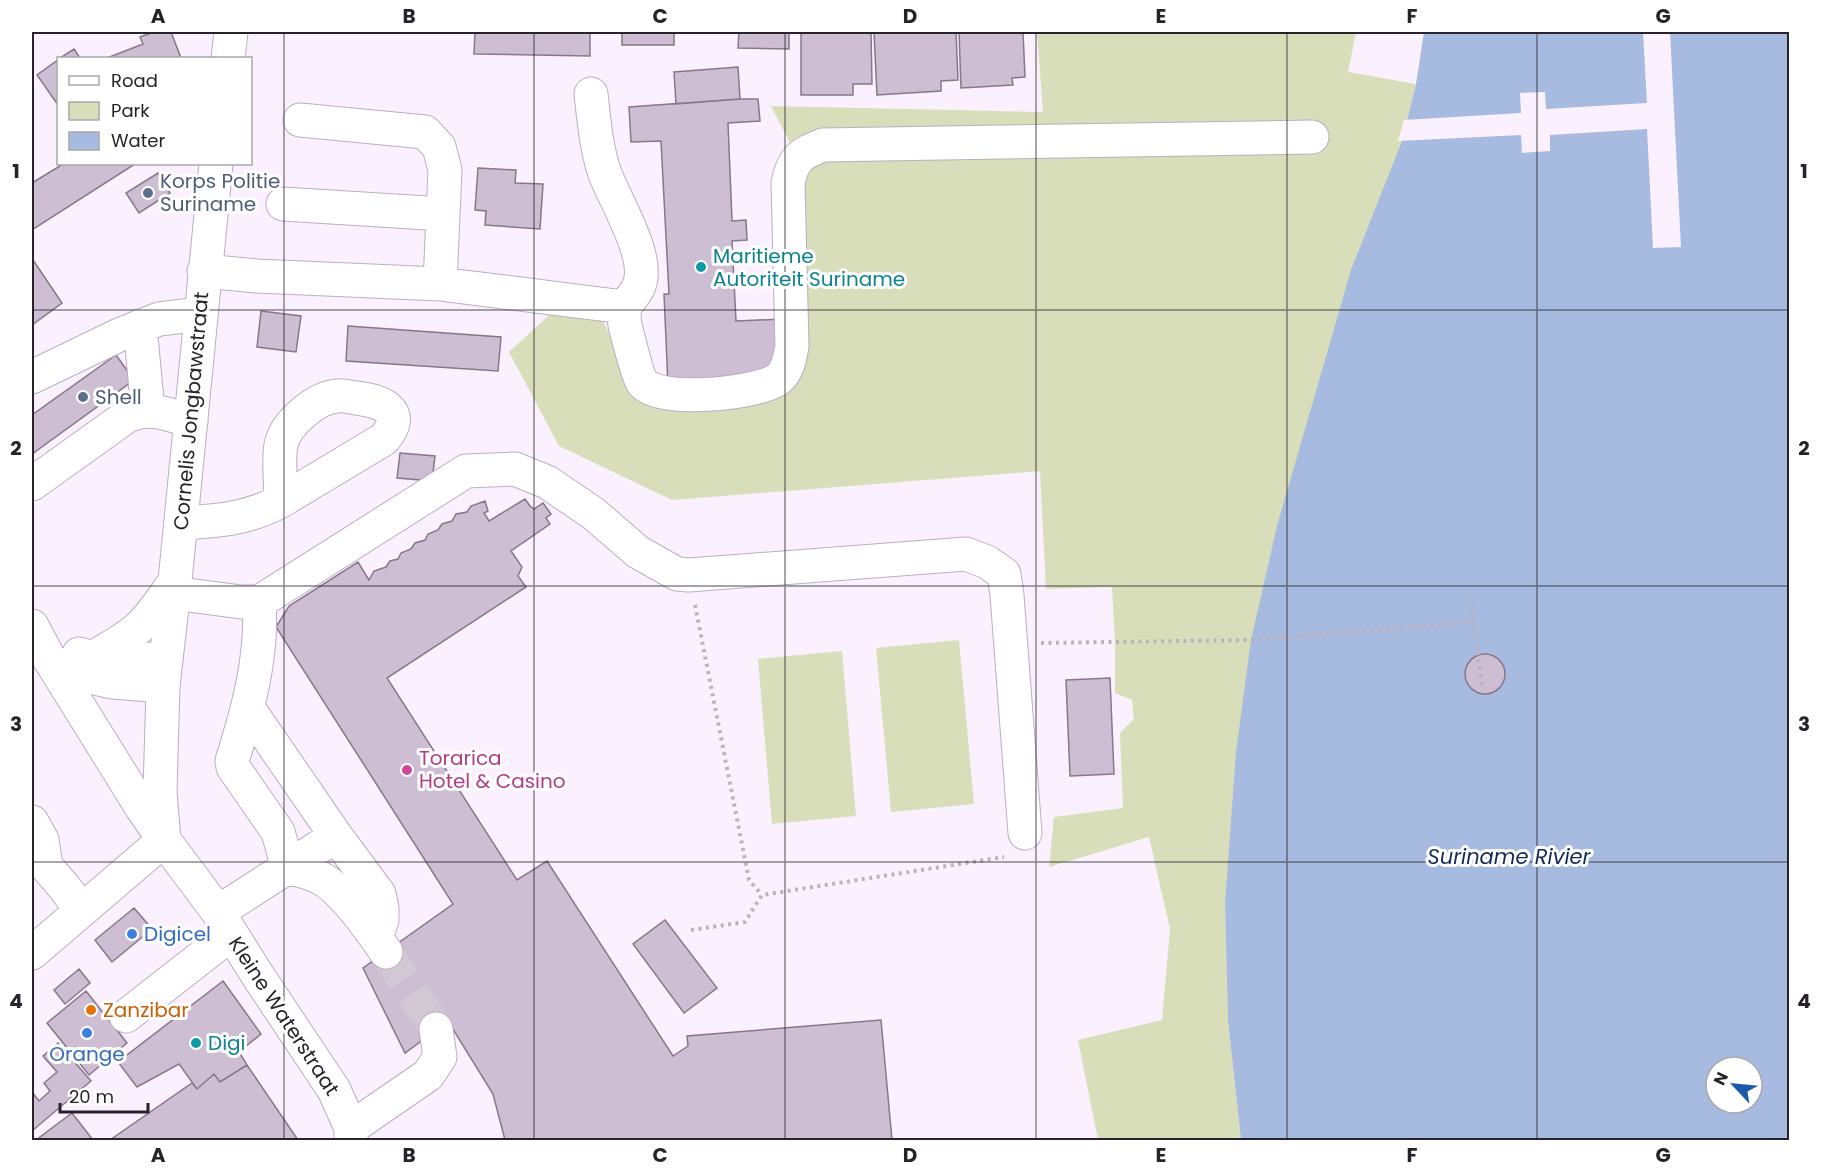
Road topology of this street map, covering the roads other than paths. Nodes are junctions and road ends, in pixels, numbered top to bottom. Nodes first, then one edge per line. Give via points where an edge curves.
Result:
1 (231, 32) edge
2 (228, 57) edge
3 (591, 94) dead end
4 (300, 120) dead end
5 (1312, 137) dead end
6 (216, 165) edge
7 (283, 204) dead end
8 (443, 214) junction
9 (204, 271) junction
10 (441, 284) junction
11 (624, 306) junction
12 (201, 314) junction
13 (140, 326) junction
14 (32, 377) edge
15 (148, 411) junction
16 (191, 421) junction
17 (32, 484) edge
18 (281, 501) dead end
19 (181, 523) junction
20 (174, 587) junction
21 (259, 602) junction
22 (32, 626) edge
23 (92, 658) junction
24 (50, 660) junction
25 (164, 672) junction
26 (248, 708) junction
27 (32, 822) edge
28 (1025, 833) road end
29 (336, 836) junction
30 (164, 840) junction
31 (288, 868) junction
32 (39, 872) edge
33 (81, 910) junction
34 (225, 923) junction
35 (32, 953) edge
36 (126, 1016) dead end
37 (436, 1029) tunnel mouth
38 (351, 1134) edge

1 - 2 main road
3 - 11 main road via 605,172 642,266 639,286
4 - 8 main road via 425,132 439,147 445,170
5 - 11 main road via 822,145 804,153 791,167 788,183 792,346 789,363 780,378 766,386 673,395 653,390 642,382 624,323
6 - 9 main road, Cornelis Jongbawstraat
7 - 8 main road
8 - 10 main road
9 - 10 main road
9 - 12 main road, Cornelis Jongbawstraat
10 - 11 main road
12 - 13 main road via 159,319
12 - 16 main road, Cornelis Jongbawstraat
13 - 14 main road
13 - 15 main road
15 - 16 main road
15 - 17 main road via 127,416
16 - 19 main road, Cornelis Jongbawstraat
18 - 19 main road via 225,520
19 - 20 main road, Cornelis Jongbawstraat
20 - 21 main road
20 - 23 main road via 140,627
20 - 25 main road, Cornelis Jongbawstraat
21 - 26 main road via 258,654
21 - 28 main road via 466,471 516,469 547,482 594,514 638,552 678,574 966,554 1004,574
22 - 23 main road
22 - 24 main road, Kleine Waterstraat
23 - 25 main road via 129,660
24 - 25 main road via 112,682
24 - 30 main road, Kleine Waterstraat
25 - 30 main road via 160,741
26 - 29 main road
26 - 31 main road via 233,767 278,832
27 - 32 main road via 42,840
29 - 31 main road
29 - 31 main road via 379,894 381,945 337,891 322,879
30 - 33 main road
30 - 34 main road, Kleine Waterstraat
31 - 34 main road
32 - 33 main road via 65,888
33 - 35 main road
34 - 36 main road
34 - 38 main road, Kleine Waterstraat via 334,1090
37 - 38 main road via 440,1057 428,1075

